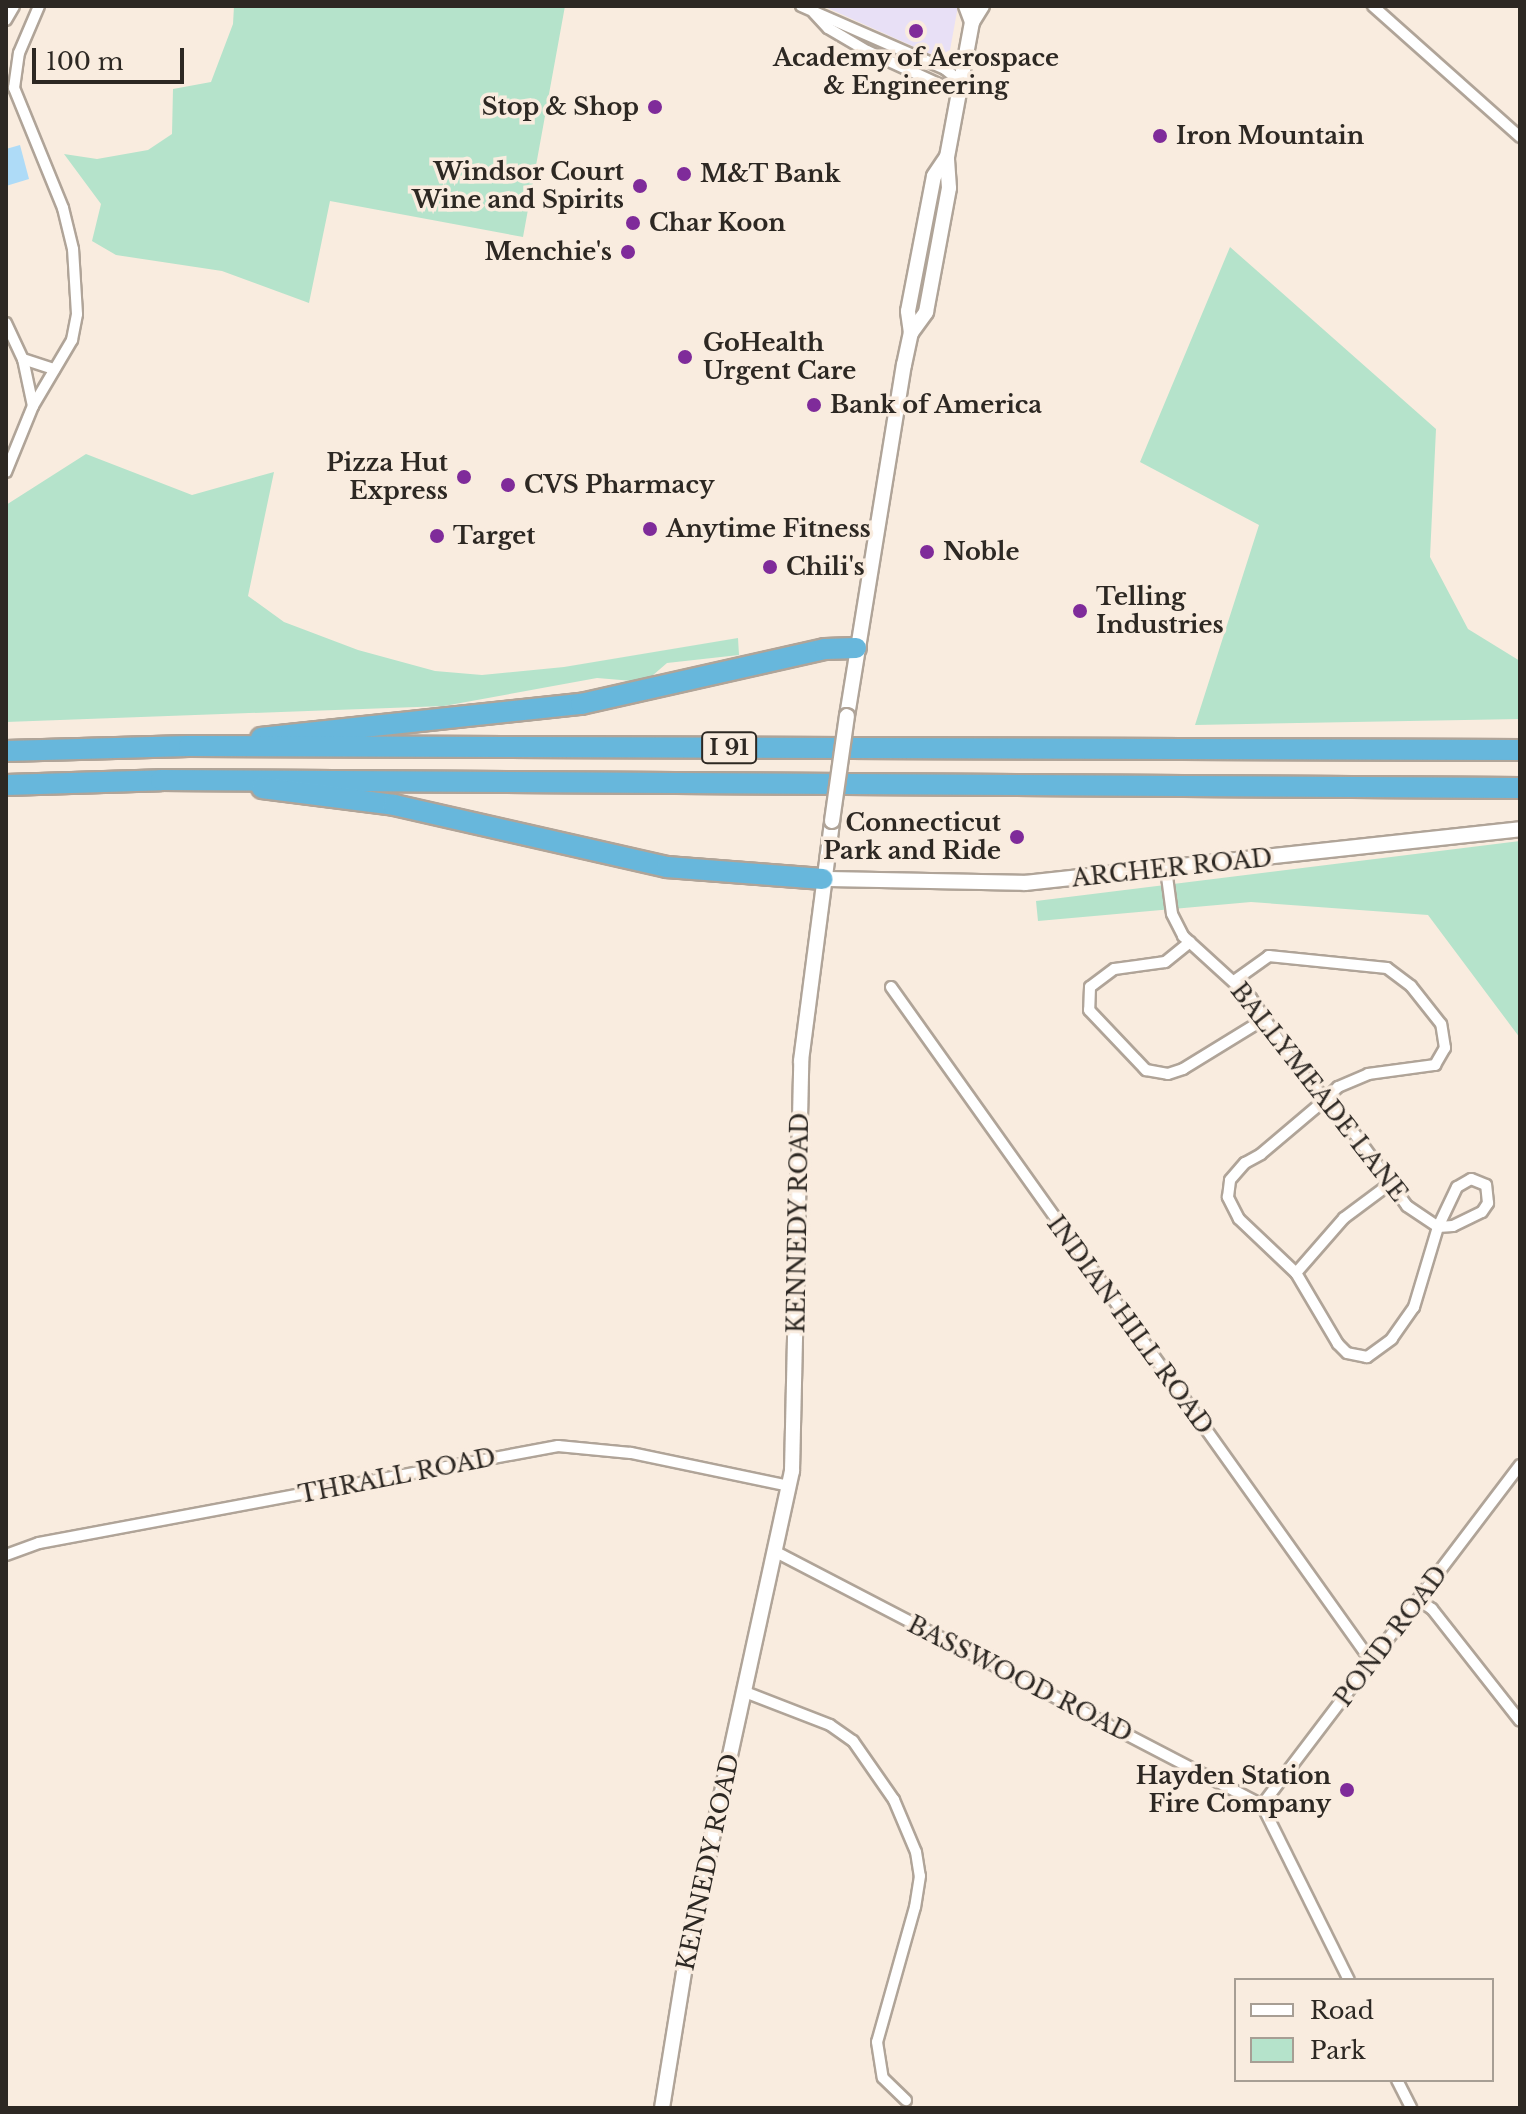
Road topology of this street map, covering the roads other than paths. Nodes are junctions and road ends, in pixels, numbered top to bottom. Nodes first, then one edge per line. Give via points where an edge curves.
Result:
1 (14, 6) edge
2 (39, 6) edge
3 (801, 6) edge
4 (966, 6) edge
5 (982, 6) edge
6 (1373, 6) edge
7 (814, 13) junction
8 (6, 20) edge
9 (972, 22) junction
10 (961, 82) junction
11 (1520, 137) edge
12 (6, 323) edge
13 (23, 359) junction
14 (54, 369) junction
15 (33, 406) junction
16 (6, 472) edge
17 (856, 648) junction
18 (244, 746) junction
19 (1520, 750) edge
20 (6, 751) edge
21 (244, 780) junction
22 (6, 785) edge
23 (1520, 788) edge
24 (1520, 829) edge
25 (1166, 869) junction
26 (823, 879) junction
27 (1190, 942) junction
28 (1234, 981) junction
29 (891, 987) dead end
30 (1266, 1018) junction
31 (1326, 1099) junction
32 (1391, 1183) junction
33 (1438, 1227) junction
34 (1296, 1273) junction
35 (1520, 1465) edge
36 (789, 1486) junction
37 (776, 1552) junction
38 (6, 1555) edge
39 (1419, 1600) junction
40 (1371, 1661) junction
41 (745, 1692) junction
42 (1520, 1721) edge
43 (1262, 1805) junction
44 (1348, 1978) edge
45 (1398, 2082) edge
46 (906, 2100) dead end
47 (662, 2108) edge
48 (1411, 2108) edge

1 - 8 street
2 - 14 street via 19,53 14,88 63,208 73,249 77,314 72,340
3 - 7 street
4 - 9 street
5 - 9 street, KENNEDY ROAD
6 - 11 street
7 - 10 street via 945,69
7 - 10 street via 828,28 867,51 941,85
9 - 10 street, KENNEDY ROAD
10 - 17 street, KENNEDY ROAD via 947,157 934,176 908,311 911,333
12 - 13 street
13 - 14 street
13 - 15 street
14 - 15 street
15 - 16 street
17 - 18 highway via 825,649 581,704 404,727 279,733
17 - 26 street, KENNEDY ROAD, bridge
18 - 19 highway, I 91
18 - 20 highway, I 91
21 - 22 highway, I 91
21 - 23 highway, I 91
21 - 26 highway via 290,795 406,807 659,865
24 - 25 street, ARCHER ROAD
25 - 26 street, ARCHER ROAD via 998,884
25 - 27 street, BALLYMEADE LANE via 1172,914
26 - 36 street, KENNEDY ROAD via 801,1061 796,1404
27 - 28 street, BALLYMEADE LANE
27 - 30 street via 1165,962 1114,969 1090,987 1089,1010 1146,1070 1168,1074
28 - 30 street, BALLYMEADE LANE
28 - 31 street via 1269,956 1297,956 1387,968 1429,1006 1445,1038 1435,1065 1368,1074
29 - 40 street, INDIAN HILL ROAD
30 - 31 street, BALLYMEADE LANE via 1289,1056
31 - 32 street, BALLYMEADE LANE
31 - 34 street via 1230,1180 1228,1197 1239,1219
32 - 33 street, BALLYMEADE LANE via 1407,1206
32 - 34 street via 1344,1218
33 - 33 street via 1482,1212 1490,1194 1486,1185 1463,1181
33 - 34 street via 1414,1307 1392,1339 1367,1357 1347,1353 1338,1344
35 - 39 street, POND ROAD
36 - 37 street, KENNEDY ROAD
36 - 38 street, THRALL ROAD via 631,1453 558,1446 39,1543
37 - 41 street, KENNEDY ROAD
37 - 43 street, BASSWOOD ROAD
39 - 40 street, POND ROAD
39 - 42 street via 1432,1609
40 - 43 street, POND ROAD
41 - 46 street via 830,1725 853,1741 894,1800 916,1852 920,1876 915,1907 877,2042 883,2078
41 - 47 street, KENNEDY ROAD via 688,1948
43 - 44 street
45 - 48 street

